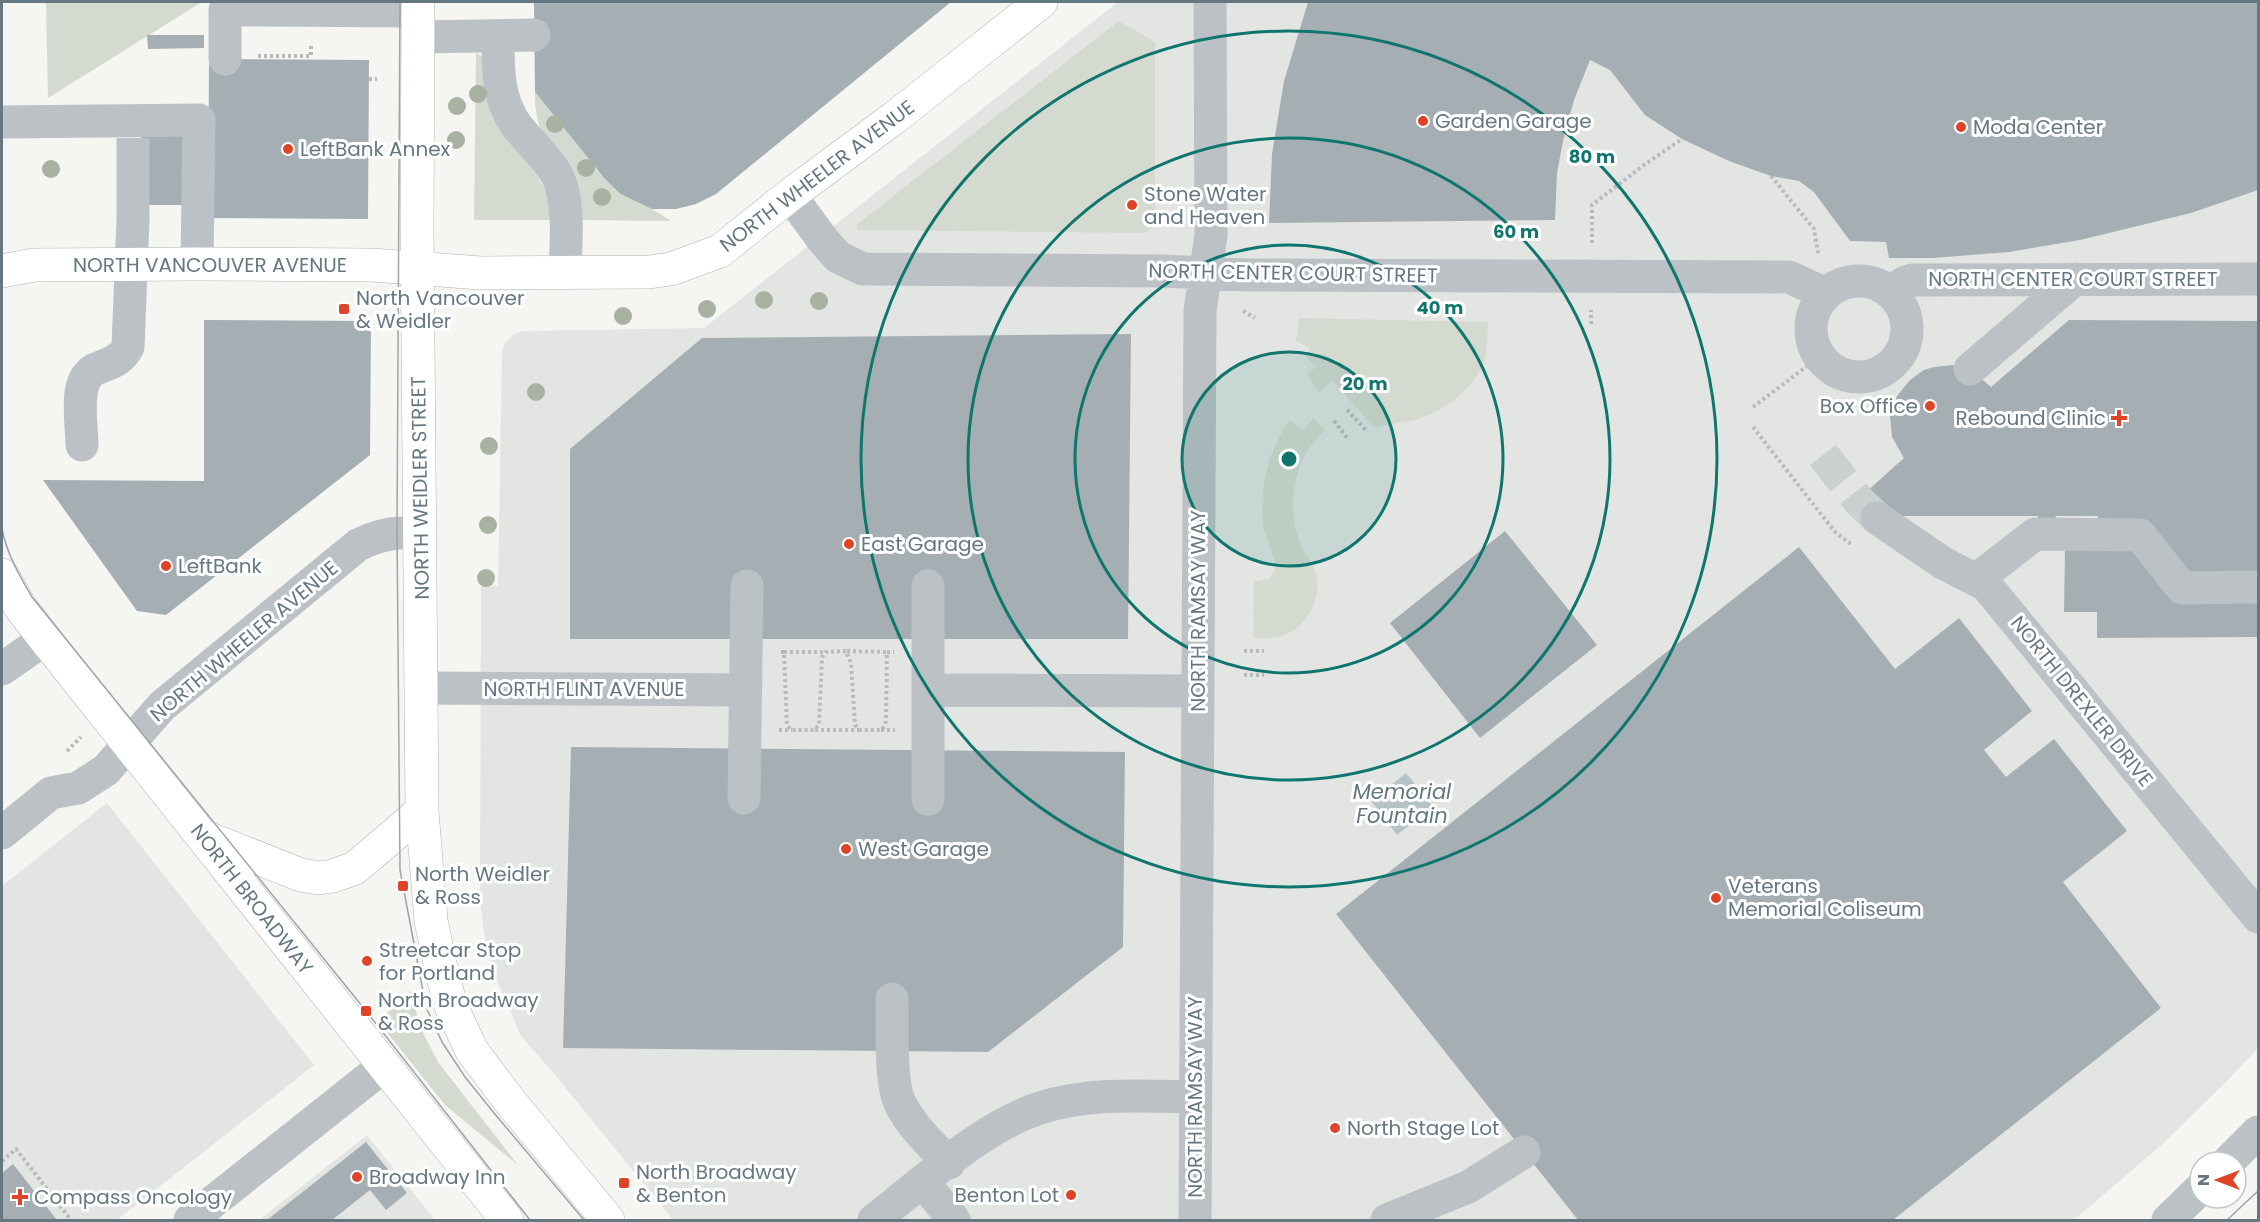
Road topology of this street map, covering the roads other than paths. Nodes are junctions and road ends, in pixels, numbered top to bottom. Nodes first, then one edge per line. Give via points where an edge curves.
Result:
1 (1041, 2) edge
2 (1210, 2) edge
3 (259, 6) edge
4 (418, 16) edge
5 (534, 35) dead end
6 (498, 36) junction
7 (240, 58) road end
8 (134, 121) junction
9 (2, 122) edge
10 (790, 195) junction
11 (197, 264) junction
12 (132, 265) junction
13 (419, 268) junction
14 (2, 271) edge
15 (566, 271) junction
16 (1205, 273) junction
17 (2075, 279) junction
18 (2259, 279) edge
19 (1890, 292) junction
20 (1826, 294) junction
21 (1970, 369) dead end
22 (82, 445) dead end
23 (1877, 518) tunnel mouth
24 (420, 533) junction
25 (2, 575) edge
26 (1977, 579) junction
27 (747, 586) dead end
28 (928, 586) dead end
29 (2259, 587) edge
30 (45, 639) junction
31 (2, 669) edge
32 (422, 688) junction
33 (746, 690) junction
34 (928, 690) junction
35 (1198, 691) junction
36 (129, 743) junction
37 (744, 798) dead end
38 (928, 799) dead end
39 (422, 811) junction
40 (2, 833) edge
41 (203, 836) junction
42 (2259, 917) edge
43 (892, 999) dead end
44 (384, 1066) junction
45 (1195, 1096) junction
46 (2259, 1132) edge
47 (2240, 1150) edge
48 (1524, 1152) dead end
49 (949, 1162) junction
50 (923, 1182) junction
51 (2188, 1201) edge
52 (190, 1221) edge
53 (507, 1221) edge
54 (608, 1221) edge
55 (874, 1221) edge
56 (954, 1221) edge
57 (1195, 1221) edge
58 (1387, 1221) edge
59 (2168, 1221) edge

1 - 10 main road, NORTH WHEELER AVENUE
2 - 16 street, NORTH RAMSAY WAY via 1211,235
3 - 4 street
3 - 7 street via 225,10
4 - 6 street
4 - 13 main road, NORTH WEIDLER STREET
5 - 6 street
6 - 15 street via 498,70 506,106 557,176 566,212
8 - 9 street
8 - 11 street via 199,120
8 - 12 street
10 - 15 main road, NORTH WHEELER AVENUE via 720,251 694,262 649,272
10 - 16 street, NORTH CENTER COURT STREET via 838,257 862,269
11 - 12 main road, NORTH VANCOUVER AVENUE
11 - 13 main road, NORTH VANCOUVER AVENUE
12 - 14 main road, NORTH VANCOUVER AVENUE via 34,265
12 - 22 street via 128,347 123,356 95,369 81,387
13 - 15 main road, NORTH WHEELER AVENUE via 481,273
13 - 24 main road, NORTH WEIDLER STREET
16 - 20 street, NORTH CENTER COURT STREET via 1789,277
16 - 35 street, NORTH RAMSAY WAY via 1200,311
17 - 18 street, NORTH CENTER COURT STREET
17 - 19 street, NORTH CENTER COURT STREET via 1912,280
17 - 21 street
19 - 20 street via 1879,284 1852,281
19 - 20 street via 1907,320 1908,336 1893,365 1865,378 1848,377 1831,369 1819,357 1811,330 1813,314
23 - 26 street, NORTH DREXLER DRIVE via 1943,563
24 - 32 main road, NORTH WEIDLER STREET
24 - 36 street, NORTH WHEELER AVENUE via 376,536 358,545 162,706
25 - 30 main road, NORTH BROADWAY
26 - 29 street via 2035,534 2140,535 2182,588
26 - 42 street, NORTH DREXLER DRIVE via 1996,596
27 - 33 street
28 - 34 street
30 - 31 street
30 - 36 main road, NORTH BROADWAY
32 - 33 street, NORTH FLINT AVENUE
32 - 39 main road, NORTH WEIDLER STREET
33 - 37 street
34 - 35 street
34 - 38 street
35 - 45 street, NORTH RAMSAY WAY
36 - 40 street, NORTH WHEELER AVENUE via 106,770 78,788 51,792
36 - 41 main road, NORTH BROADWAY
39 - 41 main road via 355,868 326,877 301,875
39 - 54 main road, NORTH WEIDLER STREET via 430,909 442,973 455,1014 472,1051
41 - 44 main road, NORTH BROADWAY
43 - 49 street via 899,1103
44 - 52 street
44 - 53 main road, NORTH BROADWAY
45 - 49 street via 1107,1096 1040,1108 1016,1117
45 - 57 street, NORTH RAMSAY WAY
46 - 47 street
48 - 58 street via 1468,1187
49 - 50 street
50 - 55 street
50 - 56 street
51 - 59 street

